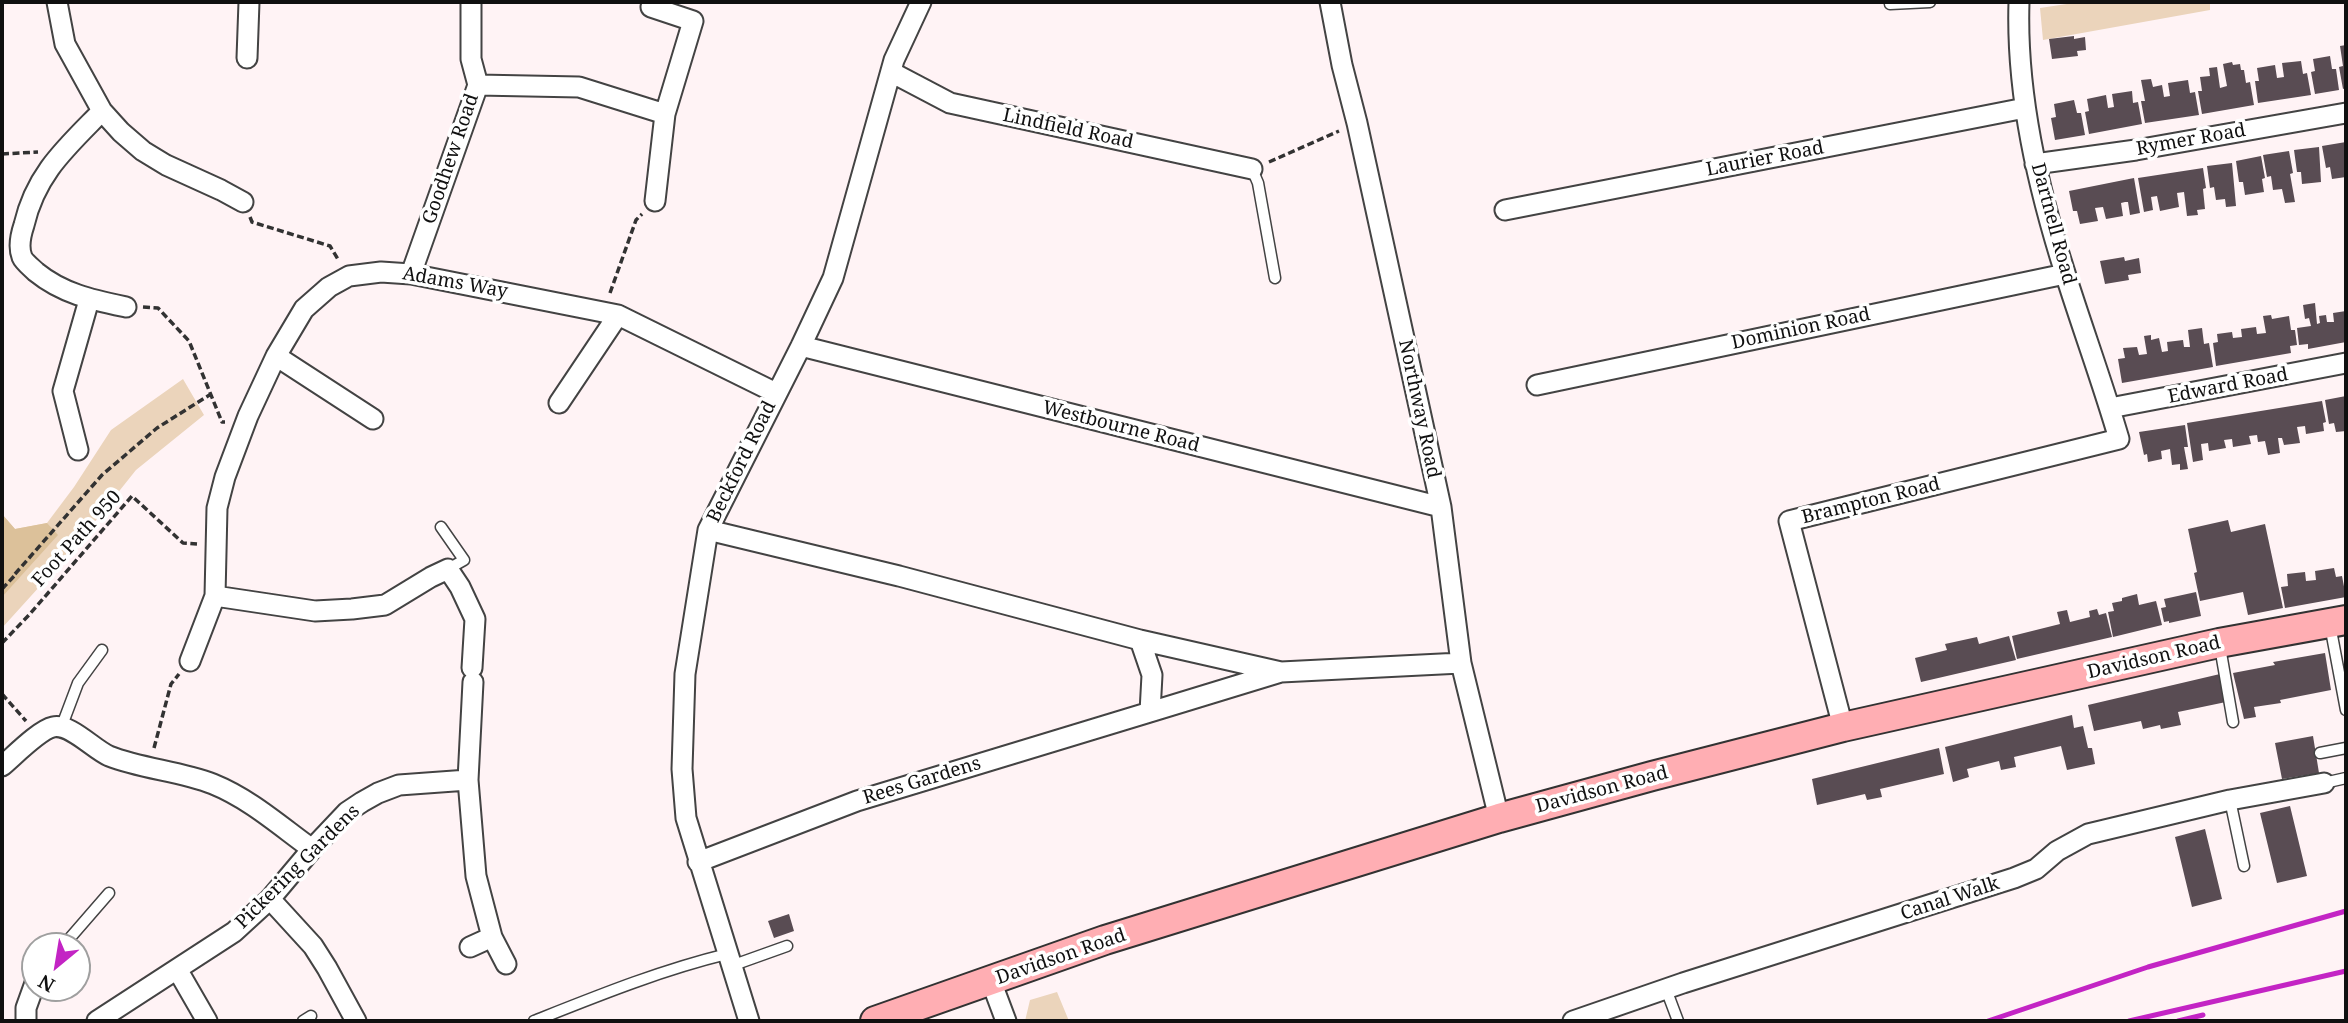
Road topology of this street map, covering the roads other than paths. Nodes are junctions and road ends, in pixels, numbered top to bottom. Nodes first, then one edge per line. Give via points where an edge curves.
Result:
1 (57, 2) edge
2 (249, 2) edge
3 (471, 2) edge
4 (920, 2) edge
5 (1330, 2) edge
6 (1930, 2) edge
7 (2019, 2) edge
8 (1890, 4) dead end
9 (651, 7) dead end
10 (247, 58) dead end
11 (891, 72) junction
12 (478, 85) junction
13 (2025, 108) junction
14 (102, 111) junction
15 (2346, 113) edge
16 (665, 114) junction
17 (2035, 164) junction
18 (1252, 169) joint
19 (655, 201) road end
20 (243, 202) road end
21 (1505, 210) dead end
22 (411, 274) junction
23 (2065, 274) junction
24 (1275, 278) dead end
25 (89, 300) junction
26 (126, 307) road end
27 (611, 313) junction
28 (801, 346) junction
29 (276, 356) junction
30 (2346, 363) edge
31 (1537, 385) dead end
32 (776, 393) junction
33 (559, 403) dead end
34 (2110, 408) junction
35 (373, 419) dead end
36 (2119, 439) joint
37 (78, 450) dead end
38 (1441, 507) junction
39 (441, 527) dead end
40 (708, 530) junction
41 (448, 569) junction
42 (215, 596) junction
43 (2338, 621) edge
44 (1140, 640) junction
45 (2219, 643) junction
46 (102, 650) dead end
47 (190, 661) road end
48 (1461, 663) junction
49 (1281, 673) junction
50 (2346, 710) edge
51 (1150, 712) junction
52 (2233, 722) dead end
53 (1843, 727) junction
54 (61, 728) junction
55 (2346, 748) edge
56 (2320, 753) dead end
57 (2, 766) edge
58 (2346, 778) edge
59 (468, 780) junction
60 (2324, 783) joint
61 (2231, 800) junction
62 (1499, 818) junction
63 (312, 849) junction
64 (698, 862) junction
65 (2244, 866) dead end
66 (109, 893) dead end
67 (270, 899) junction
68 (75, 932) edge
69 (492, 937) junction
70 (787, 946) dead end
71 (470, 947) dead end
72 (729, 960) junction
73 (506, 964) dead end
74 (177, 969) junction
75 (991, 981) junction
76 (1666, 989) junction
77 (28, 1002) edge
78 (26, 1021) edge
79 (97, 1021) edge
80 (207, 1021) edge
81 (356, 1021) edge
82 (534, 1021) edge
83 (749, 1021) edge
84 (875, 1021) edge
85 (1006, 1021) edge
86 (1573, 1021) edge
87 (1678, 1021) edge

1 - 14 street via 65,44
2 - 10 street
3 - 12 street, Goodhew Road via 471,59
4 - 11 street, Beckford Road
5 - 38 street, Northway Road
6 - 8 lane
7 - 13 street, Dartnell Road
9 - 16 street via 693,20
11 - 18 street, Lindfield Road via 950,103
11 - 28 street, Beckford Road via 833,278
12 - 16 street via 579,87
12 - 22 street, Goodhew Road
13 - 17 street, Dartnell Road
13 - 21 street, Laurier Road
14 - 20 street via 143,151
14 - 25 street via 46,170 20,240 22,257 44,278
15 - 17 street, Rymer Road
16 - 19 street
17 - 23 street, Dartnell Road
18 - 24 lane
22 - 27 street, Adams Way
22 - 29 street, Adams Way via 349,276 328,287 304,309
23 - 31 street, Dominion Road
23 - 34 street, Dartnell Road
25 - 26 street
25 - 37 street via 63,391
27 - 32 street, Adams Way
27 - 33 street
28 - 32 street, Beckford Road
28 - 38 street, Westbourne Road
29 - 35 street
29 - 42 street, Adams Way via 243,428 217,508
30 - 34 street, Edward Road
32 - 40 street, Beckford Road
34 - 36 street, Dartnell Road
36 - 53 street, Brampton Road via 1789,521
38 - 48 street, Northway Road
39 - 41 lane via 464,560
40 - 44 street, Rees Gardens
40 - 64 street, Beckford Road via 685,674 682,769 686,818
41 - 42 street via 385,605 363,608 315,611
41 - 59 street via 475,619
42 - 47 street, Adams Way
43 - 45 street, Davidson Road
43 - 50 lane
44 - 49 street, Rees Gardens
44 - 51 street via 1152,675
45 - 52 lane
45 - 53 street, Davidson Road
46 - 54 lane via 78,683
48 - 49 street, Rees Gardens
48 - 62 street, Northway Road
49 - 51 street, Rees Gardens
51 - 64 street, Rees Gardens via 857,801
53 - 62 street, Davidson Road
54 - 57 street via 52,727 38,735
54 - 63 street via 107,755 232,793
55 - 56 lane
58 - 60 lane
59 - 63 street, Pickering Gardens via 399,785 378,793 347,812
59 - 69 street via 476,876
60 - 61 street, Canal Walk
61 - 65 lane
61 - 76 street, Canal Walk via 2088,834 2036,869 2014,878
62 - 75 street, Davidson Road via 1105,940
63 - 67 street, Pickering Gardens
64 - 72 street, Beckford Road
66 - 68 lane
67 - 74 street, Pickering Gardens via 234,932
67 - 81 street via 313,946
69 - 71 street
69 - 73 street
70 - 72 lane
72 - 82 lane via 694,962
72 - 83 street, Beckford Road
74 - 79 street, Pickering Gardens
74 - 80 street
75 - 84 street, Davidson Road
75 - 85 street
76 - 86 street, Canal Walk
76 - 87 lane
77 - 78 street

